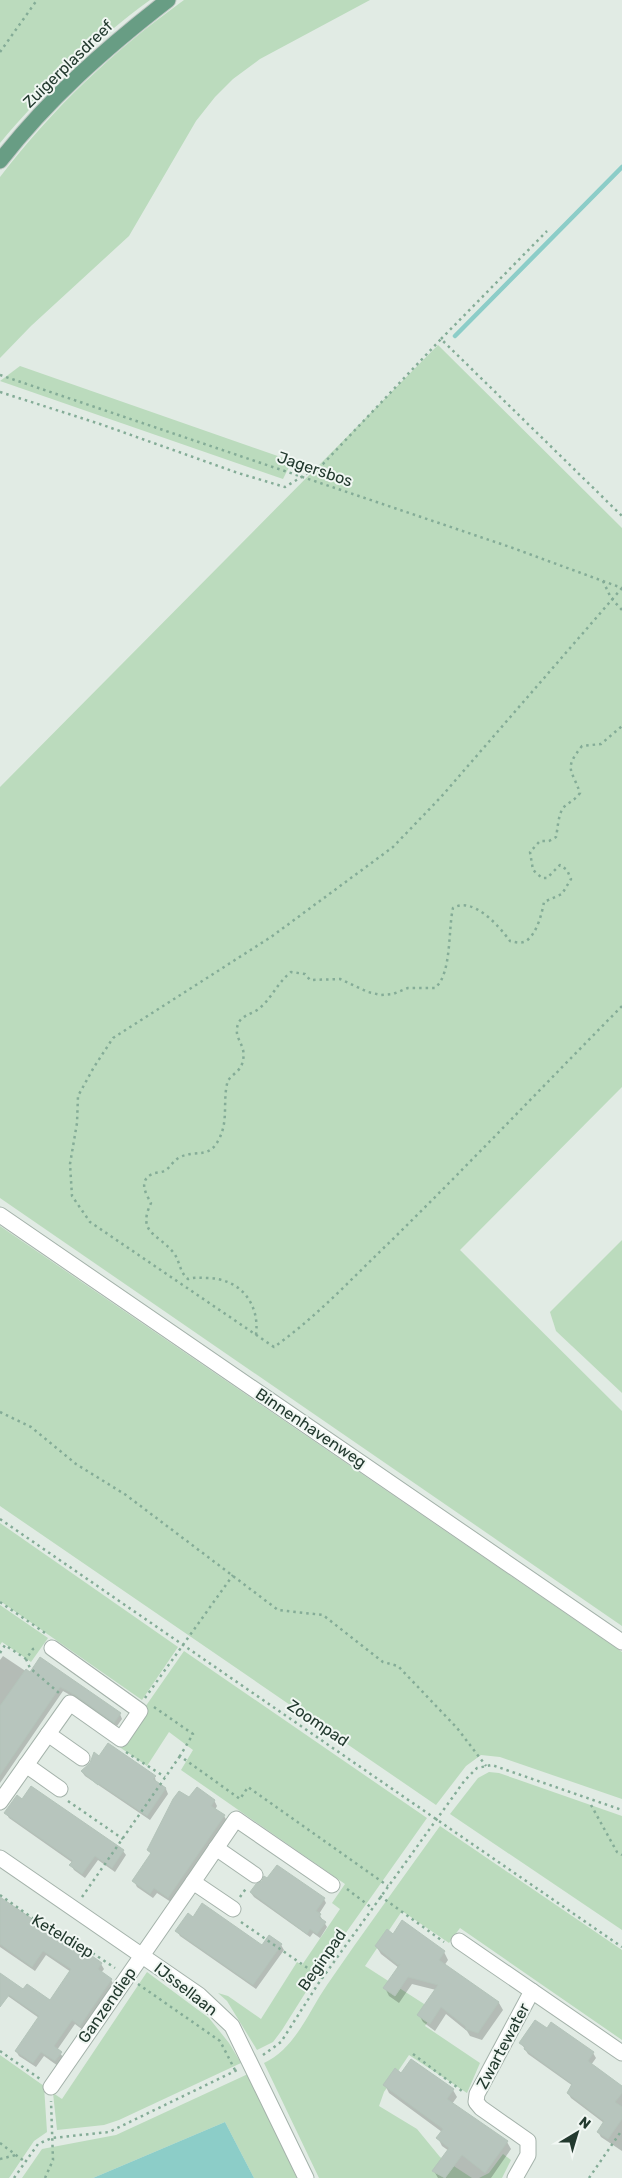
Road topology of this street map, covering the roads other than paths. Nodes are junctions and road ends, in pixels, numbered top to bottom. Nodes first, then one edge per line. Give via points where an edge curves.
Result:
1 (168, 0) edge
2 (0, 161) edge
3 (0, 1215) edge
4 (622, 1642) edge
5 (52, 1648) road end
6 (48, 1734) junction
7 (82, 1758) dead end
8 (26, 1765) junction
9 (60, 1789) road end
10 (0, 1802) edge
11 (216, 1848) junction
12 (0, 1858) edge
13 (255, 1875) road end
14 (193, 1882) junction
15 (332, 1885) road end
16 (233, 1909) road end
17 (459, 1941) road end
18 (142, 1956) junction
19 (532, 1991) junction
20 (622, 2053) edge
21 (51, 2087) road end
22 (306, 2178) edge
23 (516, 2178) edge

1 - 2 main road, Zuigerplasdreef via 81,72
3 - 4 street, Binnenhavenweg
5 - 6 street via 140,1705 140,1711 120,1739 70,1703
6 - 7 street
6 - 8 street
8 - 9 street
8 - 10 street
11 - 13 street
11 - 14 street, Ganzendiep
11 - 15 street, Ganzendiep via 236,1819
12 - 18 street, IJssellaan
14 - 16 street
14 - 18 street, Ganzendiep
17 - 19 street, Zwartewater
18 - 21 street, Ganzendiep
18 - 22 street, IJssellaan via 199,1995 232,2026
19 - 20 street, Zwartewater
19 - 23 street, Zwartewater via 477,2094 476,2102 528,2141 528,2155

